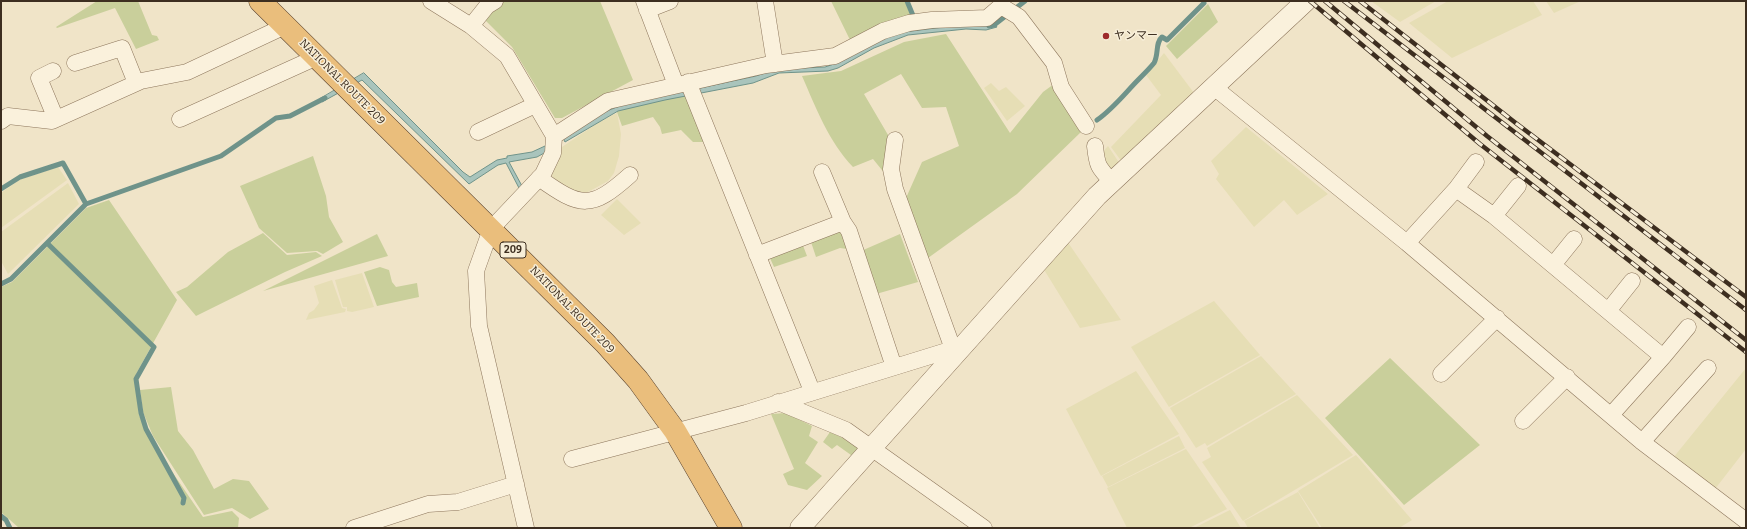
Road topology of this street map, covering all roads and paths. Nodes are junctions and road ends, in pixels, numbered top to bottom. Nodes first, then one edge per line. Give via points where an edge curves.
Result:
1 (260, 1) edge
2 (431, 1) edge
3 (495, 1) edge
4 (670, 1) edge
5 (764, 1) edge
6 (1306, 1) edge
7 (646, 6) edge
8 (285, 26) junction
9 (472, 26) junction
10 (317, 57) junction
11 (75, 63) dead end
12 (774, 64) junction
13 (53, 71) dead end
14 (136, 83) junction
15 (682, 84) junction
16 (1215, 88) junction
17 (535, 105) junction
18 (56, 119) junction
19 (180, 119) dead end
20 (1, 121) edge
21 (1086, 126) dead end
22 (478, 132) dead end
23 (554, 136) junction
24 (895, 140) dead end
25 (1095, 146) dead end
26 (1476, 162) dead end
27 (822, 172) dead end
28 (630, 175) dead end
29 (539, 178) junction
30 (1112, 182) junction
31 (1518, 186) dead end
32 (1456, 189) junction
33 (1494, 216) junction
34 (843, 222) junction
35 (491, 229) junction
36 (1574, 239) dead end
37 (1407, 243) junction
38 (757, 255) junction
39 (1553, 265) junction
40 (1632, 280) dead end
41 (1608, 311) junction
42 (1497, 318) junction
43 (1688, 327) dead end
44 (957, 349) junction
45 (1663, 357) junction
46 (894, 367) junction
47 (1708, 368) dead end
48 (1441, 374) dead end
49 (1567, 377) junction
50 (812, 392) junction
51 (778, 402) junction
52 (1611, 414) junction
53 (1523, 421) dead end
54 (675, 431) junction
55 (1642, 442) junction
56 (872, 448) junction
57 (572, 459) dead end
58 (516, 484) junction
59 (1746, 521) edge
60 (354, 528) edge
61 (526, 528) edge
62 (731, 528) edge
63 (800, 528) edge
64 (984, 528) edge

1 - 8 highway, NATIONAL ROUTE 209 / 209
2 - 9 street
3 - 9 street via 487,6
4 - 7 street
5 - 12 street
6 - 16 street
7 - 15 street
8 - 10 highway, NATIONAL ROUTE 209 / 209
8 - 14 street via 187,72
9 - 17 street via 506,56
10 - 19 street
10 - 35 highway, NATIONAL ROUTE 209 / 209
11 - 14 street via 122,48
12 - 15 street
12 - 21 street via 835,56 883,31 909,23 987,18 1001,6 1019,17 1054,63 1061,87
13 - 18 street via 39,78
14 - 18 street
15 - 23 street via 608,101
15 - 38 street
16 - 30 street
16 - 37 street
17 - 22 street
17 - 23 street
18 - 20 street via 52,121 8,116
23 - 29 street via 553,153
24 - 44 street via 891,169 895,189
25 - 30 street via 1097,163
26 - 32 street
27 - 34 street
28 - 29 street via 595,200 576,201
29 - 35 street
30 - 44 street
31 - 33 street
32 - 33 street
32 - 37 street
33 - 39 street
34 - 38 street
34 - 46 street via 849,231
35 - 54 highway, NATIONAL ROUTE 209 / 209 via 605,343 638,380
35 - 58 street via 476,271 479,326
36 - 39 street
37 - 42 street
38 - 50 street
39 - 41 street
40 - 41 street
41 - 45 street
42 - 48 street
42 - 49 street
43 - 45 street
44 - 46 street
44 - 56 street
45 - 52 street
46 - 50 street
47 - 55 street
49 - 52 street
49 - 53 street
50 - 51 street
51 - 54 street
51 - 56 street via 846,430
52 - 55 street
54 - 57 street
54 - 62 highway, NATIONAL ROUTE 209 / 209
55 - 59 street
56 - 63 street
56 - 64 street
58 - 60 street via 458,502 428,504
58 - 61 street

